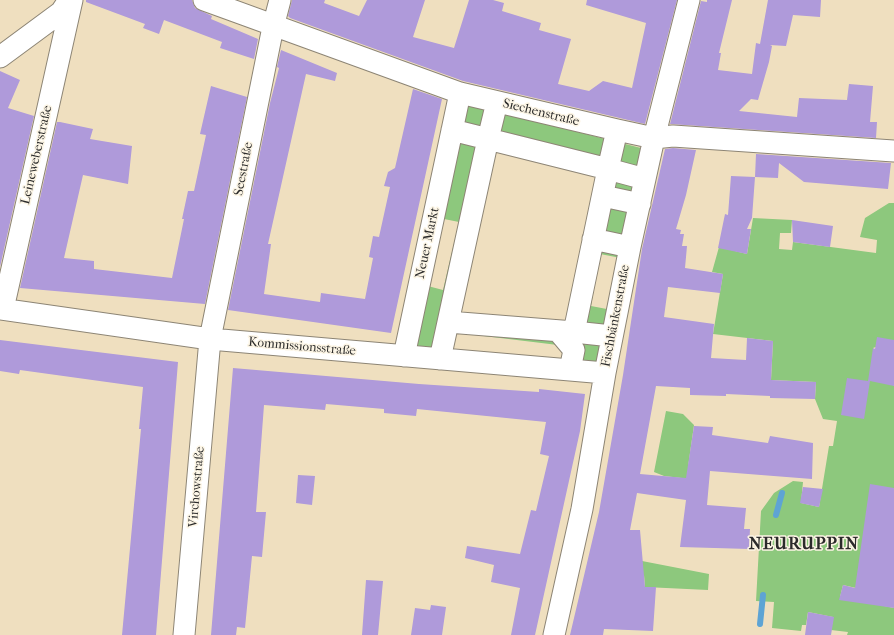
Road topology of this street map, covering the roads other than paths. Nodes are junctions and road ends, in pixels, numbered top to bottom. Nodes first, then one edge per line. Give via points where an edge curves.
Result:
1 (70, 0) edge
2 (204, 0) edge
3 (280, 0) edge
4 (689, 0) edge
5 (273, 26) junction
6 (0, 56) edge
7 (460, 93) junction
8 (497, 102) junction
9 (452, 130) junction
10 (617, 130) junction
11 (654, 138) junction
12 (488, 139) junction
13 (894, 151) edge
14 (608, 169) junction
15 (645, 179) junction
16 (603, 196) junction
17 (640, 204) junction
18 (593, 239) junction
19 (630, 247) junction
20 (1, 309) edge
21 (448, 322) junction
22 (566, 331) junction
23 (612, 336) junction
24 (210, 339) junction
25 (404, 356) junction
26 (440, 359) junction
27 (570, 370) junction
28 (605, 373) junction
29 (184, 635) edge
30 (554, 635) edge

1 - 6 street, Leineweberstraße via 62,12
1 - 20 street, Leineweberstraße
2 - 5 street, Siechenstraße
3 - 5 street, Seestraße
4 - 11 street, Fischbänkenstraße
5 - 7 street, Siechenstraße
5 - 24 street, Seestraße
7 - 8 street, Siechenstraße
7 - 9 street, Neuer Markt
8 - 10 street, Siechenstraße
8 - 12 street
9 - 12 street
9 - 25 street, Neuer Markt
10 - 11 street, Siechenstraße
10 - 14 street
11 - 13 street, Siechenstraße via 673,136
11 - 15 street, Fischbänkenstraße
12 - 14 street
12 - 21 street
14 - 15 street
14 - 16 street
15 - 17 street, Fischbänkenstraße
16 - 17 street
16 - 18 street
17 - 19 street, Fischbänkenstraße
18 - 19 street
18 - 22 street
19 - 23 street, Fischbänkenstraße
20 - 24 street, Kommissionsstraße
21 - 22 street
21 - 26 street
22 - 23 street
22 - 27 street via 574,350
23 - 28 street, Fischbänkenstraße
24 - 25 street, Kommissionsstraße
24 - 29 street, Virchowstraße
25 - 26 street, Kommissionsstraße
26 - 27 street, Kommissionsstraße
27 - 28 street, Kommissionsstraße
28 - 30 street, Fischbänkenstraße via 582,509

